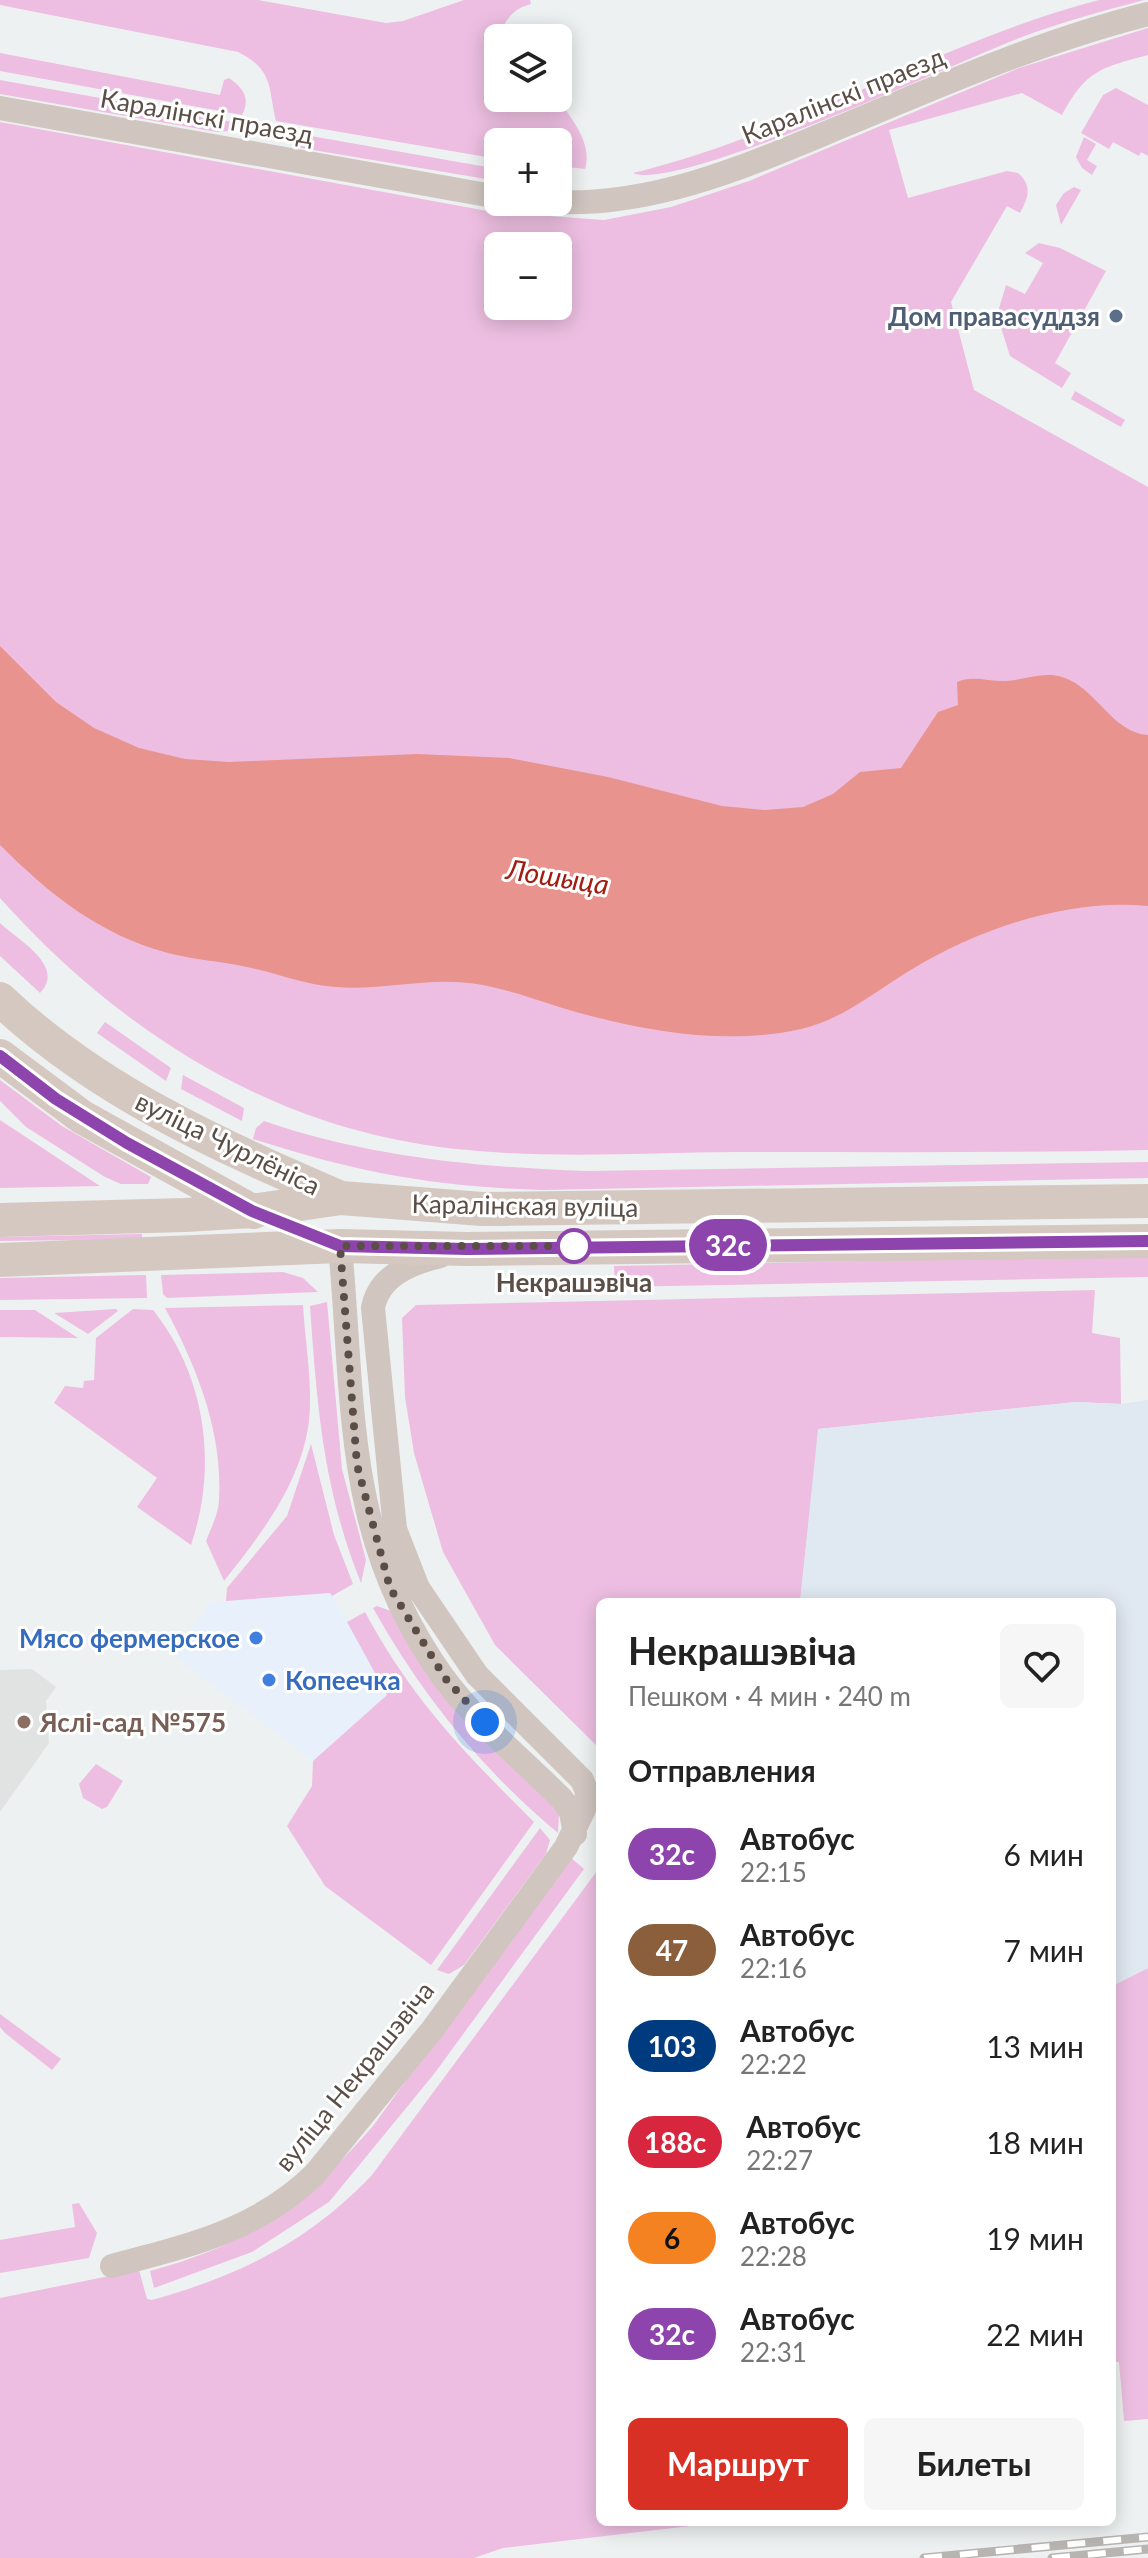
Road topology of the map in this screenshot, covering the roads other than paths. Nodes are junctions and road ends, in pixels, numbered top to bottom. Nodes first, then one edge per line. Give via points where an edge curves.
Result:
1 (1148, 14) edge
2 (0, 108) edge
3 (484, 194) edge
4 (572, 202) edge
5 (0, 999) edge
6 (0, 1056) edge
7 (193, 1177) junction
8 (341, 1198) junction
9 (1148, 1201) edge
10 (1055, 1202) junction
11 (252, 1211) junction
12 (185, 1215) junction
13 (0, 1220) edge
14 (1054, 1241) junction
15 (1148, 1241) edge
16 (340, 1246) junction
17 (467, 1249) junction
18 (0, 1260) edge
19 (575, 1834) junction
20 (112, 2266) dead end

1 - 4 street, Каралінскі праезд via 1015,55 776,155 700,181 617,201
2 - 3 street, Каралінскі праезд
5 - 8 main road, вуліца Чурлёніса via 78,1061 185,1128
6 - 7 main road, вуліца Чурлёніса via 82,1117
7 - 11 main road, вуліца Чурлёніса
7 - 12 main road via 202,1195 199,1205
8 - 10 main road, Каралінская вуліца via 482,1209
8 - 11 main road, Каралінская вуліца
8 - 16 main road
9 - 10 main road, Каралінская вуліца
10 - 14 main road via 1066,1221
11 - 12 main road, Каралінская вуліца
11 - 16 main road, вуліца Чурлёніса
12 - 13 main road, Каралінская вуліца
14 - 15 main road, Каралінская вуліца
14 - 17 main road, Каралінская вуліца
16 - 17 main road, Каралінская вуліца
16 - 18 main road, Каралінская вуліца
16 - 19 street via 357,1465 390,1588 445,1678 562,1799
17 - 19 street, вуліца Некрашэвіча via 407,1266 375,1300 372,1319 395,1529 418,1588 446,1633 505,1706 582,1780 587,1792
19 - 20 street, вуліца Некрашэвіча via 432,2030 338,2148 293,2195 211,2240

